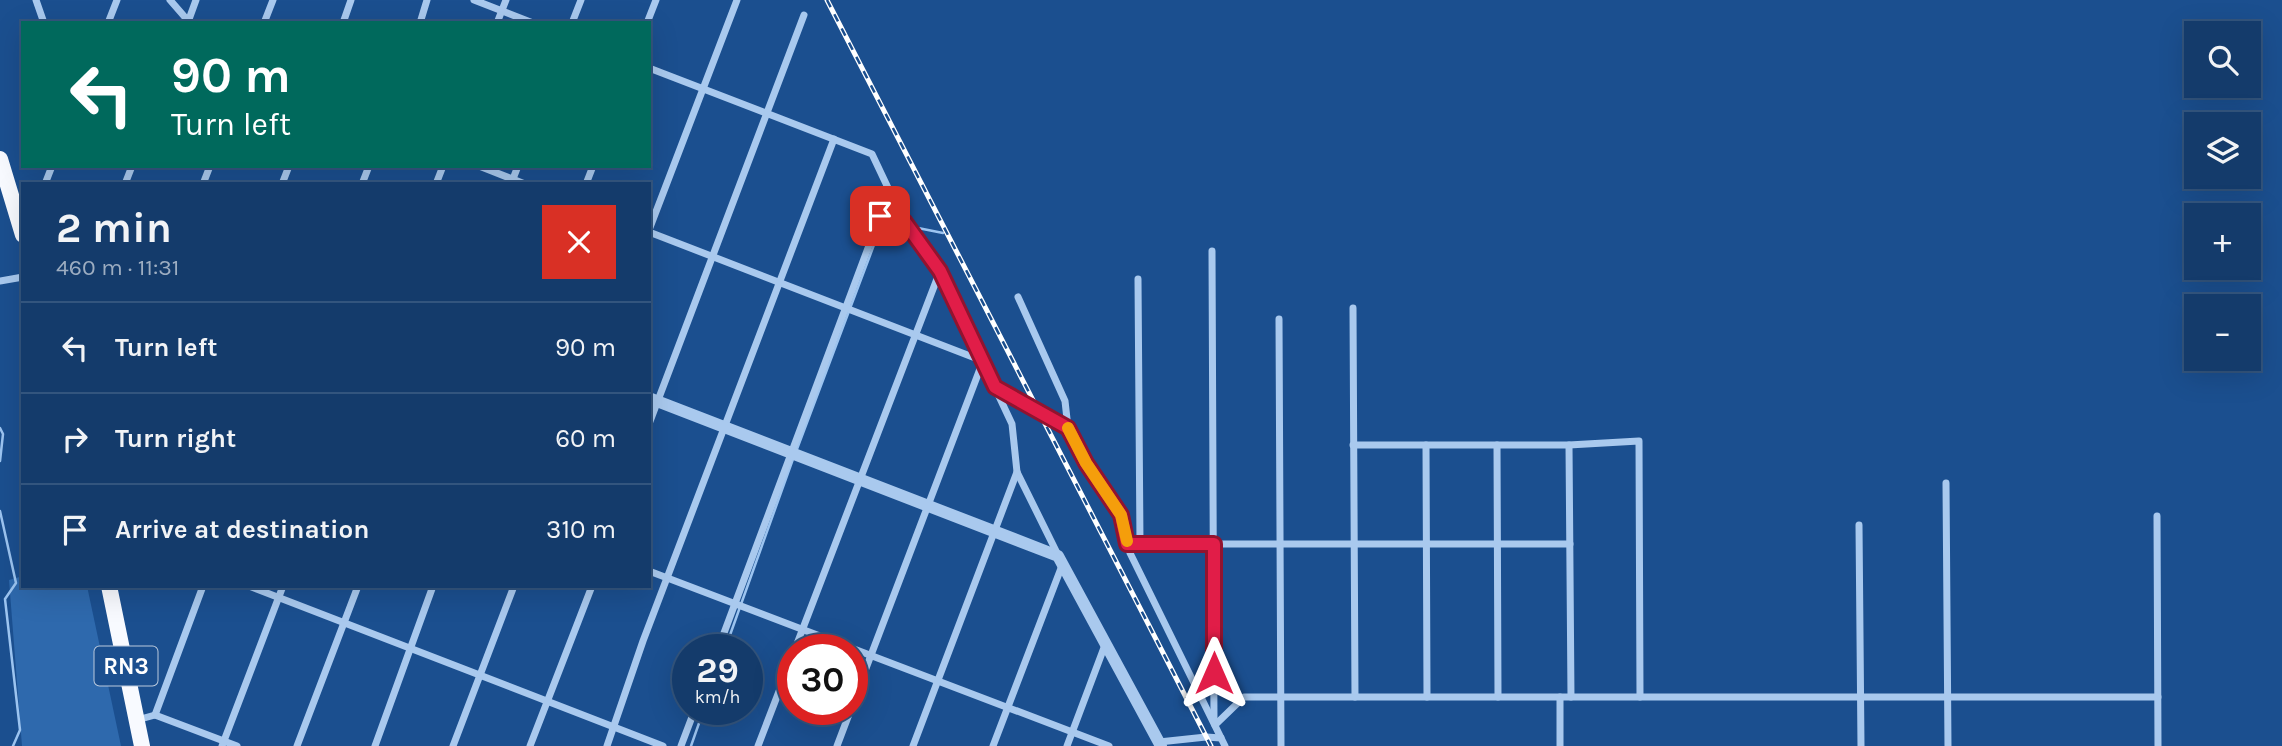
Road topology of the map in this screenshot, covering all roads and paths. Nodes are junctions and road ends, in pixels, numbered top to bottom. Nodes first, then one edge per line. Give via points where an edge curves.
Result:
1 (36, 0) edge
2 (117, 0) edge
3 (170, 0) edge
4 (196, 0) edge
5 (273, 0) edge
6 (351, 0) edge
7 (427, 0) edge
8 (474, 0) edge
9 (506, 0) edge
10 (581, 0) edge
11 (656, 0) edge
12 (737, 0) edge
13 (502, 11) junction
14 (804, 15) dead end
15 (43, 21) edge
16 (109, 21) edge
17 (188, 21) edge
18 (189, 21) edge
19 (265, 21) edge
20 (343, 21) edge
21 (421, 21) edge
22 (498, 21) edge
23 (528, 21) edge
24 (573, 21) edge
25 (648, 21) edge
26 (651, 69) edge
27 (703, 89) junction
28 (767, 113) junction
29 (834, 139) junction
30 (0, 159) edge
31 (483, 168) edge
32 (512, 181) edge
33 (17, 192) edge
34 (21, 221) edge
35 (904, 221) junction
36 (651, 226) edge
37 (651, 232) edge
38 (1212, 251) dead end
39 (712, 256) junction
40 (940, 271) junction
41 (21, 277) edge
42 (1138, 279) dead end
43 (0, 281) edge
44 (779, 282) junction
45 (1018, 297) dead end
46 (1353, 308) dead end
47 (847, 309) junction
48 (1279, 319) dead end
49 (914, 335) junction
50 (983, 361) junction
51 (995, 387) junction
52 (653, 399) edge
53 (724, 427) junction
54 (1068, 428) junction
55 (1353, 445) junction
56 (1426, 445) junction
57 (1497, 445) junction
58 (1569, 445) junction
59 (792, 453) junction
60 (1017, 472) junction
61 (860, 479) junction
62 (1946, 483) dead end
63 (928, 505) junction
64 (2157, 516) dead end
65 (1860, 525) dead end
66 (995, 531) junction
67 (1127, 544) junction
68 (1140, 544) junction
69 (1214, 544) junction
70 (1280, 544) junction
71 (1354, 544) junction
72 (1426, 544) junction
73 (1497, 544) junction
74 (1570, 544) junction
75 (1061, 559) junction
76 (651, 571) edge
77 (667, 578) junction
78 (109, 588) edge
79 (203, 588) edge
80 (254, 588) edge
81 (282, 588) edge
82 (357, 588) edge
83 (432, 588) edge
84 (513, 588) edge
85 (591, 588) edge
86 (278, 598) junction
87 (735, 604) junction
88 (344, 623) junction
89 (802, 629) junction
90 (724, 634) edge
91 (800, 634) edge
92 (1105, 644) junction
93 (409, 648) junction
94 (871, 655) junction
95 (868, 663) edge
96 (480, 676) junction
97 (938, 681) junction
98 (777, 696) edge
99 (1281, 697) junction
100 (1355, 697) junction
101 (1427, 697) junction
102 (1498, 697) junction
103 (1560, 697) junction
104 (1571, 697) junction
105 (1640, 697) junction
106 (1860, 697) junction
107 (1948, 697) junction
108 (2158, 697) junction
109 (548, 701) junction
110 (1008, 708) junction
111 (155, 715) junction
112 (137, 720) junction
113 (689, 725) edge
114 (845, 725) edge
115 (1214, 725) junction
116 (616, 726) junction
117 (1072, 732) junction
118 (1221, 738) junction
119 (223, 744) edge
120 (1160, 744) edge
121 (142, 746) edge
122 (237, 746) edge
123 (297, 746) edge
124 (375, 746) edge
125 (453, 746) edge
126 (530, 746) edge
127 (607, 746) edge
128 (663, 746) edge
129 (681, 746) edge
130 (758, 746) edge
131 (837, 746) edge
132 (913, 746) edge
133 (993, 746) edge
134 (1067, 746) edge
135 (1109, 746) edge
136 (1225, 746) edge
137 (1281, 746) edge
138 (1560, 746) edge
139 (1861, 746) edge
140 (1948, 746) edge
141 (2158, 746) edge

1 - 15 street
2 - 16 street
3 - 17 street
4 - 18 street
5 - 19 street
6 - 20 street
7 - 21 street
8 - 13 street
9 - 13 street
10 - 24 street
11 - 25 street
12 - 27 street
13 - 22 street
13 - 23 street
14 - 28 street
26 - 27 street
27 - 28 street
27 - 36 street
28 - 29 street
28 - 39 street
29 - 35 street via 872,154
29 - 44 street
30 - 33 highway
31 - 32 street
33 - 34 highway
35 - 40 street
35 - 47 street via 880,216
37 - 39 street
38 - 69 street
39 - 44 street
39 - 52 street
40 - 49 street
40 - 50 street
41 - 43 street
42 - 68 street
44 - 47 street
44 - 53 street
45 - 54 street via 1065,401
46 - 55 street
47 - 49 street
47 - 59 street
48 - 70 street
49 - 50 street
49 - 61 street
50 - 51 street
50 - 63 street
51 - 54 street
51 - 60 street via 1013,424
52 - 53 street
53 - 59 street
53 - 77 street
54 - 67 street via 1121,515
55 - 56 street
55 - 71 street
56 - 57 street
56 - 72 street
57 - 58 street
57 - 73 street
58 - 74 street
58 - 105 street via 1639,441
59 - 61 street
59 - 87 street
60 - 66 street
60 - 75 street
61 - 63 street
61 - 89 street
62 - 107 street
63 - 66 street
63 - 94 street
64 - 108 street
65 - 106 street
66 - 75 street
66 - 97 street
67 - 68 street
67 - 115 street
68 - 69 street
69 - 70 street
69 - 115 street
70 - 71 street
70 - 99 street
71 - 72 street
71 - 100 street
72 - 73 street
72 - 101 street
73 - 74 street
73 - 102 street
74 - 104 street
75 - 92 street
75 - 110 street
76 - 77 street
77 - 87 street
77 - 116 street
78 - 112 highway, RN3
79 - 111 street
80 - 86 street
81 - 86 street
82 - 88 street
83 - 93 street
84 - 96 street
85 - 109 street
86 - 88 street
86 - 119 street
87 - 89 street
87 - 90 street
88 - 93 street
88 - 123 street
89 - 91 street
89 - 94 street
92 - 117 street
92 - 120 street
93 - 96 street
93 - 124 street
94 - 95 street
94 - 97 street
96 - 109 street
96 - 125 street
97 - 110 street
97 - 132 street
98 - 130 street
99 - 100 street
99 - 115 street via 1244,696
99 - 137 street
100 - 101 street
101 - 102 street
102 - 103 street
103 - 104 street
103 - 138 street
104 - 105 street
105 - 106 street
106 - 107 street
106 - 139 street
107 - 108 street
107 - 140 street
108 - 141 street
109 - 116 street
109 - 126 street
110 - 117 street
110 - 133 street
111 - 112 street
111 - 119 street
112 - 121 highway, RN3
113 - 129 street
114 - 131 street
115 - 118 street
116 - 127 street
116 - 128 street
117 - 134 street
117 - 135 street
118 - 120 street
118 - 136 street
119 - 122 street

